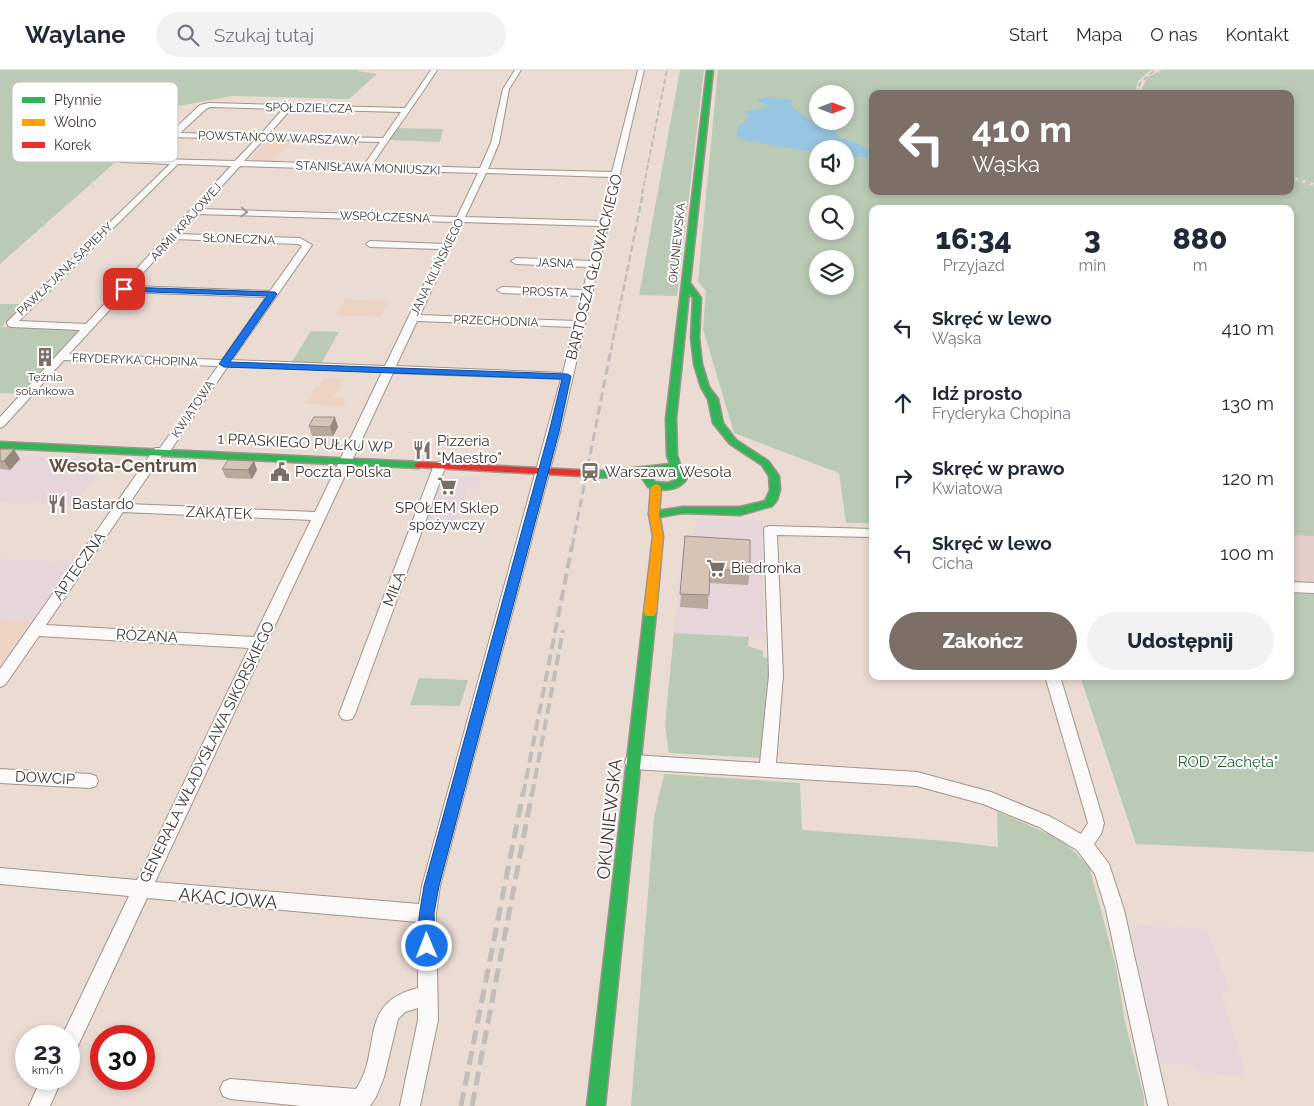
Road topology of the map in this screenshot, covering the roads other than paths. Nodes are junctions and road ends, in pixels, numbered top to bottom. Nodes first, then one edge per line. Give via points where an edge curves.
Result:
1 (434, 70) edge
2 (518, 70) edge
3 (641, 70) edge
4 (710, 70) edge
5 (289, 107) junction
6 (407, 110) junction
7 (178, 130) edge
8 (178, 135) edge
9 (262, 137) junction
10 (386, 140) junction
11 (176, 162) joint
12 (239, 164) junction
13 (366, 168) junction
14 (482, 172) junction
15 (616, 176) junction
16 (196, 211) junction
17 (460, 219) junction
18 (605, 224) junction
19 (173, 236) junction
20 (306, 242) joint
21 (370, 244) dead end
22 (447, 247) junction
23 (516, 261) dead end
24 (595, 264) junction
25 (686, 283) junction
26 (124, 289) junction
27 (502, 290) dead end
28 (587, 293) junction
29 (273, 294) junction
30 (412, 318) junction
31 (580, 324) junction
32 (89, 327) junction
33 (62, 357) junction
34 (224, 364) junction
35 (389, 369) junction
36 (567, 376) junction
37 (671, 419) junction
38 (0, 424) edge
39 (0, 445) edge
40 (162, 451) junction
41 (346, 460) junction
42 (440, 465) junction
43 (676, 468) junction
44 (544, 470) junction
45 (652, 477) junction
46 (671, 499) junction
47 (119, 508) junction
48 (654, 514) junction
49 (319, 516) junction
50 (869, 533) edge
51 (658, 536) junction
52 (1294, 587) edge
53 (1314, 588) edge
54 (35, 630) junction
55 (260, 642) junction
56 (1053, 680) edge
57 (0, 681) edge
58 (347, 714) dead end
59 (632, 762) junction
60 (767, 770) junction
61 (0, 776) edge
62 (90, 781) dead end
63 (1082, 844) junction
64 (0, 876) edge
65 (141, 890) junction
66 (427, 913) junction
67 (428, 996) junction
68 (77, 1025) edge
69 (230, 1089) dead end
70 (47, 1090) edge
71 (39, 1106) edge
72 (410, 1106) edge
73 (596, 1106) edge
74 (1158, 1106) edge

1 - 6 street
2 - 14 street, JANA KILIŃSKIEGO via 506,90 495,143
3 - 15 street, BARTOSZA GŁOWACKIEGO
4 - 25 main road, OKUNIEWSKA
5 - 6 street, SPÓŁDZIELCZA
5 - 7 street, SPÓŁDZIELCZA via 212,105 203,108
5 - 9 street, ARMII KRAJOWEJ
6 - 10 street
8 - 9 street, POWSTAŃCÓW WARSZAWY
9 - 10 street, POWSTAŃCÓW WARSZAWY
9 - 12 street, ARMII KRAJOWEJ
10 - 13 street
11 - 12 street, STANISŁAWA MONIUSZKI
11 - 32 street, PAWŁA JANA SAPIEHY via 12,322
12 - 13 street, STANISŁAWA MONIUSZKI
12 - 16 street, ARMII KRAJOWEJ
13 - 14 street, STANISŁAWA MONIUSZKI
14 - 15 street, STANISŁAWA MONIUSZKI
14 - 17 street, JANA KILIŃSKIEGO
15 - 18 street, BARTOSZA GŁOWACKIEGO
16 -> 17 street, WSPÓŁCZESNA
16 - 19 street, ARMII KRAJOWEJ
17 - 18 street, WSPÓŁCZESNA
17 - 22 street, JANA KILIŃSKIEGO
18 - 24 street, BARTOSZA GŁOWACKIEGO
19 - 20 street, SŁONECZNA
19 - 26 street, ARMII KRAJOWEJ
20 - 29 street, KWIATOWA
21 - 22 street
22 - 30 street, JANA KILIŃSKIEGO
23 - 24 street, JASNA
24 - 28 street, BARTOSZA GŁOWACKIEGO
25 - 37 main road, OKUNIEWSKA
25 - 46 main road via 697,298 695,338 698,364 705,387 713,399 718,423 733,442 765,464 774,476 775,490 772,500 740,511 712,510
26 - 29 street
26 - 32 street, ARMII KRAJOWEJ
27 - 28 street, PROSTA
28 - 31 street, BARTOSZA GŁOWACKIEGO
29 - 34 street, KWIATOWA
30 - 31 street, PRZECHODNIA
30 - 35 street, JANA KILIŃSKIEGO
31 - 36 street, BARTOSZA GŁOWACKIEGO
32 - 33 street, ARMII KRAJOWEJ
33 - 34 street, FRYDERYKA CHOPINA
33 - 38 street, ARMII KRAJOWEJ
34 - 35 street, FRYDERYKA CHOPINA
34 - 40 street, KWIATOWA
35 - 36 street, FRYDERYKA CHOPINA
35 - 41 street, JANA KILIŃSKIEGO
36 - 44 street, BARTOSZA GŁOWACKIEGO
37 - 43 main road, OKUNIEWSKA via 672,455
37 - 45 main road, OKUNIEWSKA
39 - 40 main road, 1 PRASKIEGO PUŁKU WP
40 - 41 main road, 1 PRASKIEGO PUŁKU WP
40 - 47 street, APTECZNA
41 - 42 main road, 1 PRASKIEGO PUŁKU WP
41 - 49 street, GENERAŁA WŁADYSŁAWA SIKORSKIEGO
42 - 44 main road, 1 PRASKIEGO PUŁKU WP
42 - 58 street, MIŁA
43 - 45 main road via 663,466
43 - 46 main road, OKUNIEWSKA via 682,476
44 - 45 main road, 1 PRASKIEGO PUŁKU WP
44 - 66 street, BARTOSZA GŁOWACKIEGO via 431,886
45 - 46 main road via 665,488
45 - 48 main road, OKUNIEWSKA
46 - 48 main road
46 - 51 main road, OKUNIEWSKA
47 - 49 street, ZAKĄTEK
47 - 54 street, APTECZNA
48 - 51 main road, OKUNIEWSKA
49 - 55 street, GENERAŁA WŁADYSŁAWA SIKORSKIEGO
50 - 60 street via 770,530 776,675
51 - 59 main road, OKUNIEWSKA
52 - 53 street
54 - 55 street, RÓŻANA
54 - 57 street, APTECZNA
55 - 65 street, GENERAŁA WŁADYSŁAWA SIKORSKIEGO
56 - 63 street via 1096,823
59 - 60 street
59 - 73 main road, OKUNIEWSKA
60 - 63 street via 932,782 1019,809
61 - 62 street, DOWCIP
63 - 74 street via 1097,860 1115,910
64 - 65 street, AKACJOWA
65 - 66 street, AKACJOWA
65 - 68 street, GENERAŁA WŁADYSŁAWA SIKORSKIEGO
66 - 67 street, BARTOSZA GŁOWACKIEGO
67 - 69 street via 409,1000 392,1010 371,1085 362,1098
67 - 72 street, BARTOSZA GŁOWACKIEGO via 428,1020
70 - 71 street

